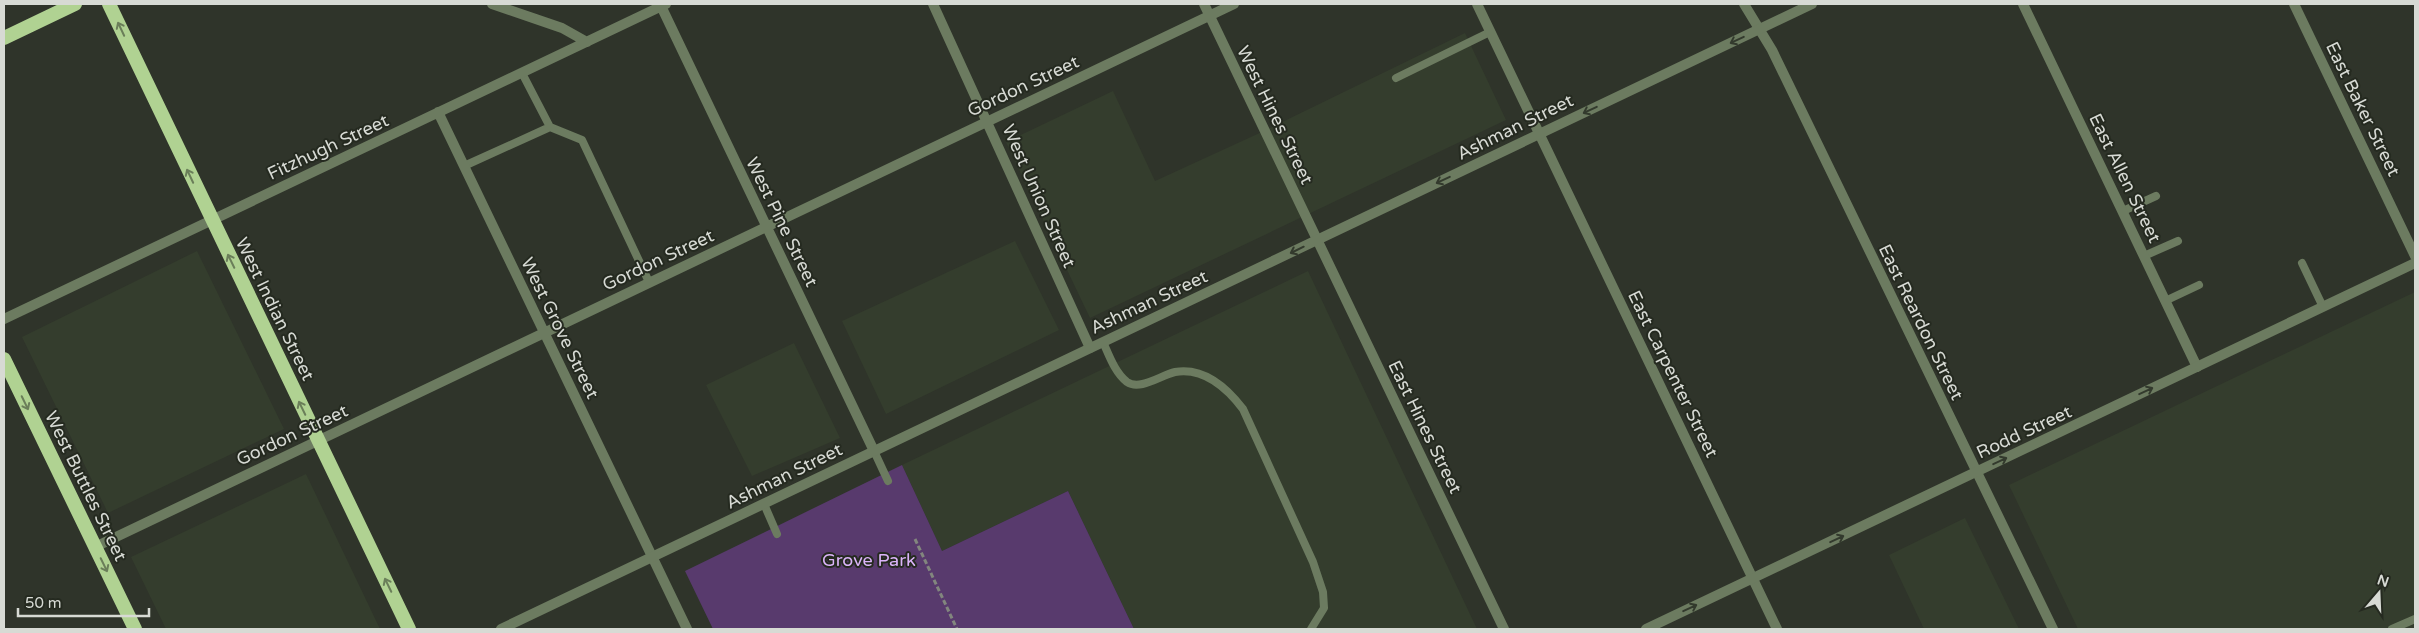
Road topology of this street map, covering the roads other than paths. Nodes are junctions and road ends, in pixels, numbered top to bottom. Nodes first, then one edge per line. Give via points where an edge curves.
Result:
1 (75, 4) edge
2 (109, 4) edge
3 (492, 4) edge
4 (932, 4) edge
5 (1204, 4) edge
6 (1234, 4) edge
7 (1477, 4) edge
8 (1744, 4) edge
9 (1812, 4) edge
10 (2023, 4) edge
11 (2294, 4) edge
12 (664, 5) edge
13 (1209, 16) junction
14 (1759, 29) junction
15 (1490, 32) junction
16 (5, 33) edge
17 (587, 42) junction
18 (522, 72) junction
19 (1396, 78) dead end
20 (438, 112) junction
21 (987, 121) junction
22 (550, 127) junction
23 (1540, 134) junction
24 (464, 166) junction
25 (2156, 196) dead end
26 (2122, 211) junction
27 (212, 220) junction
28 (766, 226) junction
29 (1317, 240) junction
30 (2178, 241) dead end
31 (2144, 256) junction
32 (2415, 256) edge
33 (2302, 263) dead end
34 (2415, 264) edge
35 (649, 282) junction
36 (2199, 285) dead end
37 (2165, 301) junction
38 (2323, 307) junction
39 (4, 319) edge
40 (544, 332) junction
41 (1103, 342) junction
42 (1090, 348) junction
43 (4, 359) edge
44 (2197, 367) junction
45 (318, 440) junction
46 (874, 451) junction
47 (1977, 472) junction
48 (888, 481) dead end
49 (764, 504) junction
50 (777, 534) dead end
51 (95, 546) junction
52 (652, 557) junction
53 (1753, 578) junction
54 (2415, 619) edge
55 (135, 629) edge
56 (409, 629) edge
57 (501, 629) edge
58 (687, 629) edge
59 (1311, 629) edge
60 (1504, 629) edge
61 (1646, 629) edge
62 (1776, 629) edge
63 (2053, 629) edge
64 (2392, 629) edge

1 - 16 highway
27 -> 2 highway, West Indian Street
3 - 17 street via 562,28
4 - 21 street, West Union Street
5 - 13 street, West Hines Street
6 - 13 street, Gordon Street
7 - 15 street, East Carpenter Street
8 - 14 street, East Reardon Street
9 - 14 street, Ashman Street
10 - 26 street, East Allen Street
11 - 32 street, East Baker Street
12 - 17 street, Fitzhugh Street
12 - 28 street, West Pine Street
13 - 21 street, Gordon Street
13 - 29 street, West Hines Street
14 -> 23 street, Ashman Street
14 - 47 street, East Reardon Street
15 - 19 lane
15 - 23 street, East Carpenter Street
17 - 18 street, Fitzhugh Street
18 - 20 street, Fitzhugh Street
18 - 22 lane
20 - 24 street, West Grove Street
20 - 27 street, Fitzhugh Street
21 - 28 street, Gordon Street
21 - 42 street, West Union Street
22 - 24 lane
22 - 35 lane via 582,140
23 -> 29 street, Ashman Street
23 - 53 street, East Carpenter Street
24 - 40 street, West Grove Street
25 - 26 lane
26 - 31 street, East Allen Street
27 - 39 street, Fitzhugh Street
45 -> 27 highway, West Indian Street
28 - 35 street, Gordon Street
28 - 46 street, West Pine Street
29 -> 41 street, Ashman Street
29 - 60 street, East Hines Street
30 - 31 lane
31 - 37 street, East Allen Street
33 - 38 lane
34 - 38 street, Rodd Street
35 - 40 street, Gordon Street
36 - 37 lane
37 - 44 street, East Allen Street
38 - 44 street, Rodd Street
40 - 45 street, Gordon Street
40 - 52 street, West Grove Street
41 - 42 street, Ashman Street
41 - 59 lane via 1113,363 1128,382 1137,385 1176,372 1193,373 1205,376 1228,390 1243,409 1313,562 1323,592 1324,608
42 - 46 street, Ashman Street
43 -> 51 highway, West Buttles Street
47 -> 44 street, Rodd Street
45 - 51 street, Gordon Street
56 -> 45 highway, West Indian Street
46 - 48 lane
46 - 49 street, Ashman Street
53 -> 47 street, Rodd Street
47 - 63 street, East Reardon Street
49 - 50 lane
49 - 52 street, Ashman Street
51 -> 55 highway, West Buttles Street
52 - 57 street, Ashman Street
52 - 58 street, West Grove Street
61 -> 53 street, Rodd Street
53 - 62 street, East Carpenter Street
54 - 64 lane

